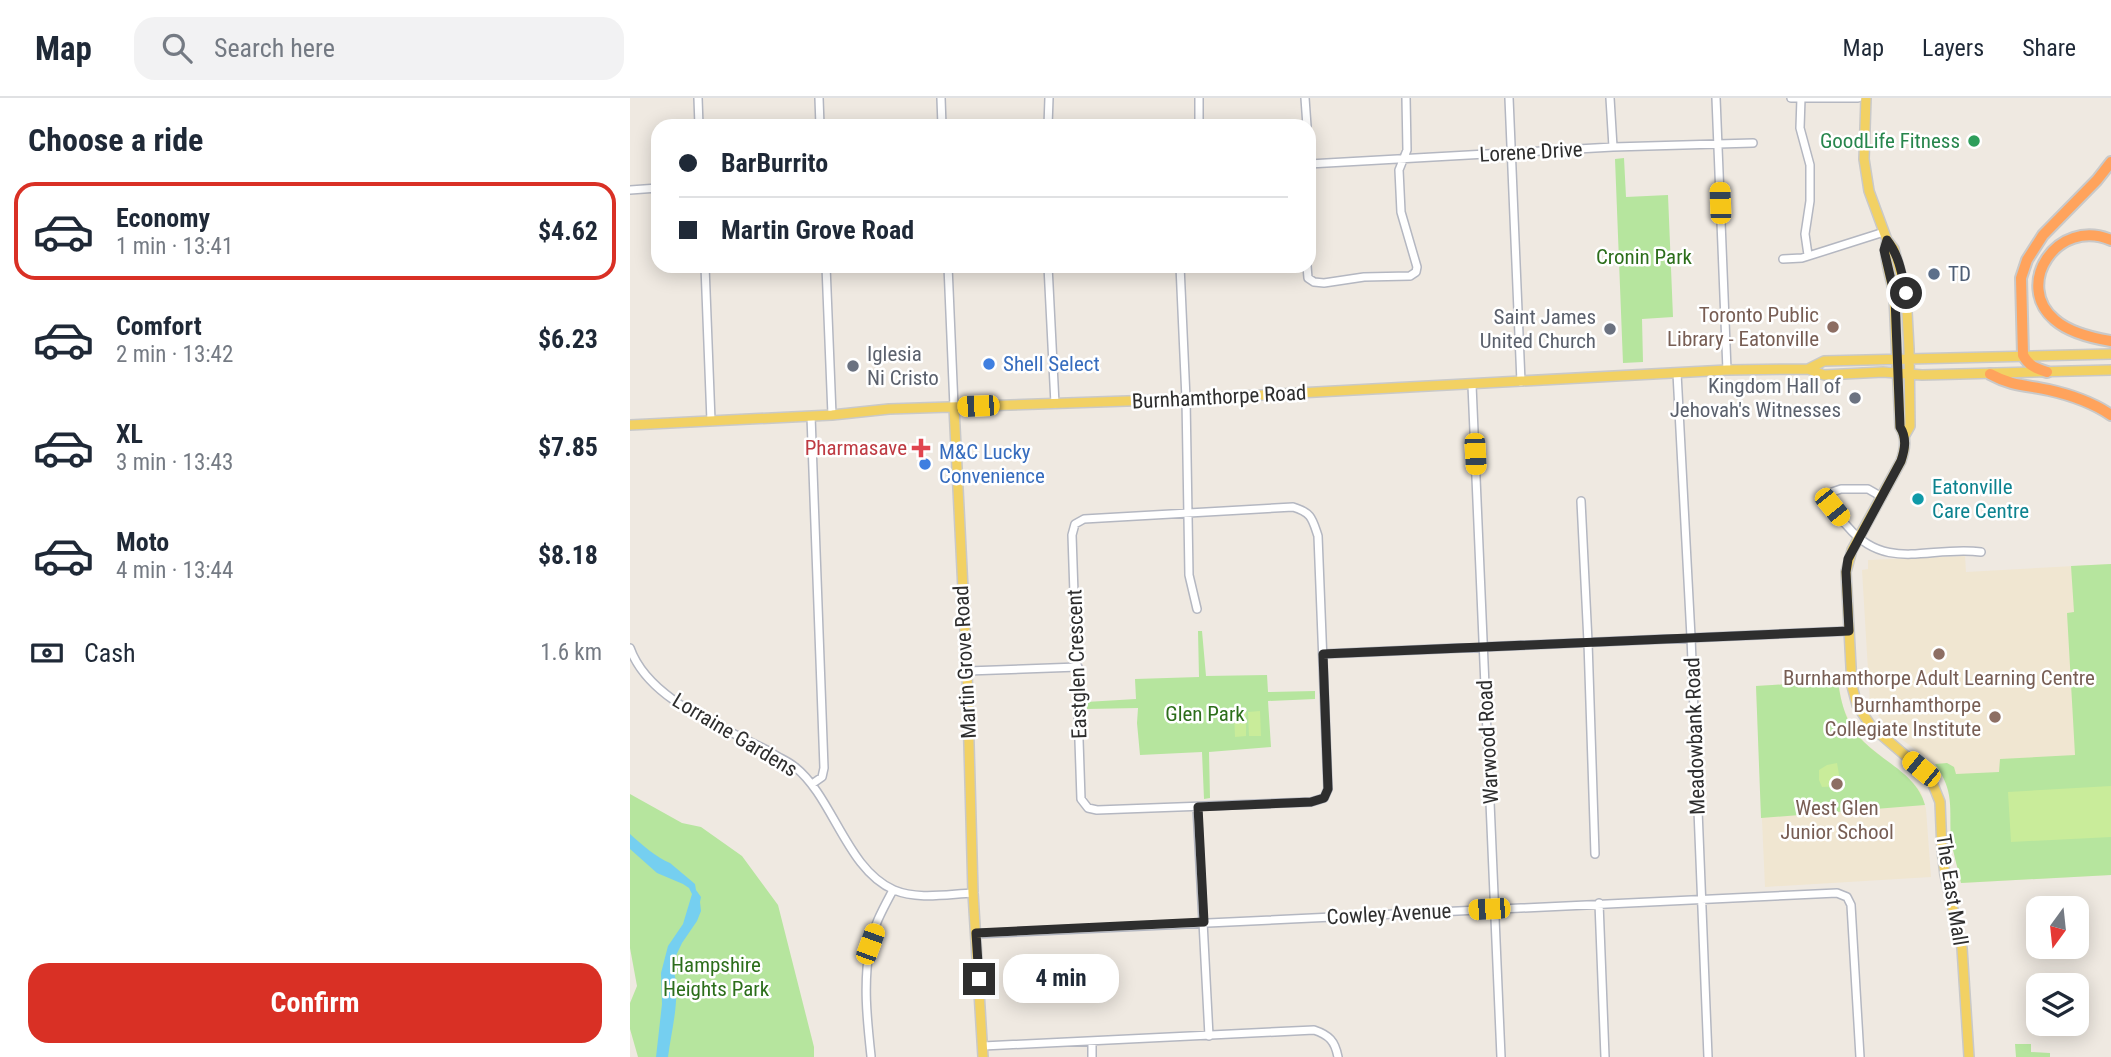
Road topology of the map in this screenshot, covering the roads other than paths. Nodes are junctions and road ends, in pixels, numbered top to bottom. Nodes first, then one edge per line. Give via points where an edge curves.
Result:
1 (698, 98) edge
2 (819, 98) edge
3 (941, 98) edge
4 (1049, 98) edge
5 (1199, 98) edge
6 (1305, 98) edge
7 (1406, 98) edge
8 (1509, 98) edge
9 (1611, 98) edge
10 (1716, 98) edge
11 (1791, 98) edge
12 (1801, 98) edge
13 (1858, 98) edge
14 (1866, 98) edge
15 (699, 119) edge
16 (820, 119) edge
17 (942, 119) edge
18 (1048, 119) edge
19 (1199, 119) edge
20 (1306, 119) edge
21 (1717, 143) junction
22 (1753, 143) dead end
23 (1613, 148) junction
24 (1512, 154) junction
25 (1405, 158) junction
26 (2111, 162) edge
27 (1316, 164) edge
28 (651, 188) edge
29 (630, 190) edge
30 (1886, 236) junction
31 (2111, 240) edge
32 (1808, 255) junction
33 (1783, 260) dead end
34 (705, 273) edge
35 (826, 273) edge
36 (948, 273) edge
37 (1048, 273) edge
38 (1180, 273) edge
39 (1306, 273) edge
40 (2111, 341) edge
41 (2111, 354) edge
42 (2023, 355) junction
43 (1896, 359) junction
44 (1909, 359) junction
45 (1808, 369) junction
46 (1727, 370) junction
47 (2111, 370) edge
48 (2047, 372) junction
49 (1678, 373) junction
50 (1898, 373) junction
51 (1909, 374) junction
52 (1990, 374) junction
53 (1521, 382) junction
54 (1472, 385) junction
55 (1186, 399) junction
56 (1055, 404) junction
57 (954, 407) junction
58 (832, 415) junction
59 (2111, 415) edge
60 (811, 416) junction
61 (711, 421) junction
62 (630, 425) edge
63 (1905, 435) junction
64 (1882, 497) junction
65 (1581, 501) dead end
66 (1189, 512) junction
67 (1858, 538) junction
68 (1981, 552) dead end
69 (1197, 609) dead end
70 (1849, 631) junction
71 (1691, 637) junction
72 (1588, 642) junction
73 (1483, 646) junction
74 (630, 648) edge
75 (1323, 654) junction
76 (1078, 667) junction
77 (967, 671) junction
78 (812, 784) junction
79 (1198, 807) junction
80 (1595, 854) dead end
81 (893, 890) junction
82 (973, 893) junction
83 (1702, 900) junction
84 (1599, 903) junction
85 (1495, 908) junction
86 (1204, 922) junction
87 (976, 933) junction
88 (1209, 1036) junction
89 (1092, 1042) junction
90 (983, 1046) junction
91 (871, 1056) edge
92 (983, 1057) edge
93 (1092, 1057) edge
94 (1338, 1057) edge
95 (1501, 1057) edge
96 (1605, 1057) edge
97 (1709, 1057) edge
98 (1860, 1057) edge
99 (1969, 1057) edge

1 - 15 street
2 - 16 street
3 - 17 street
4 - 18 street
5 - 19 street
6 - 20 street
7 - 25 street
8 - 24 street
9 - 23 street
10 - 21 street
11 - 12 street
12 - 13 street
12 - 32 street via 1800,128 1810,165
14 - 30 main road, The East Mall via 1864,166
21 - 22 street, Lorene Drive
21 - 23 street, Lorene Drive
21 - 46 street
23 - 24 street, Lorene Drive
24 - 25 street, Lorene Drive
24 - 53 street
25 - 27 street, Lorene Drive
25 - 39 street via 1399,170 1401,212 1416,272 1317,283
26 - 42 highway via 2043,235 2026,260 2021,278
28 - 29 street
30 - 32 street
30 - 43 main road, The East Mall via 1884,250 1895,297
30 - 44 main road, The East Mall via 1898,258 1906,293
31 - 40 highway via 2087,234 2062,242 2045,261 2039,285 2043,305 2055,321
32 - 33 street
34 - 61 street
35 - 58 street
36 - 57 street, Martin Grove Road
37 - 56 street
38 - 55 street
41 - 42 main road, Burnhamthorpe Road
42 - 44 main road, Burnhamthorpe Road
42 - 48 highway via 2028,364
43 - 44 main road, Burnhamthorpe Road
43 - 45 main road, Burnhamthorpe Road via 1824,361
43 - 50 main road, The East Mall
44 - 51 main road, The East Mall
45 - 46 main road, Burnhamthorpe Road
45 - 50 main road, Burnhamthorpe Road via 1824,375
46 - 49 main road, Burnhamthorpe Road
47 - 48 main road, Burnhamthorpe Road
48 - 52 main road, Burnhamthorpe Road
49 - 53 main road, Burnhamthorpe Road
49 - 71 street, Meadowbank Road
50 - 51 main road, Burnhamthorpe Road
50 - 63 main road, The East Mall via 1900,427
51 - 52 main road, Burnhamthorpe Road
51 - 63 main road, The East Mall via 1910,426
52 - 59 highway via 2008,384 2082,399
53 - 54 main road, Burnhamthorpe Road
54 - 55 main road, Burnhamthorpe Road
54 - 73 street, Warwood Road
55 - 56 main road, Burnhamthorpe Road
55 - 66 street
56 - 57 main road, Burnhamthorpe Road
57 - 58 main road, Burnhamthorpe Road
57 - 77 main road, Martin Grove Road
58 - 60 main road, Burnhamthorpe Road
60 - 61 main road, Burnhamthorpe Road
60 - 78 street via 824,768 822,777
61 - 62 main road, Burnhamthorpe Road
63 - 64 main road, The East Mall via 1902,457
64 - 67 main road, The East Mall
64 - 67 street via 1865,488 1837,490 1830,495 1832,507
65 - 72 street
66 - 69 street via 1189,575
66 - 75 street via 1293,507 1307,511 1318,536
66 - 76 street, Eastglen Crescent via 1084,519 1074,524
67 - 68 street via 1892,554
67 - 70 main road, The East Mall via 1847,565
70 - 71 street
70 - 99 main road, The East Mall via 1857,705 1875,731 1921,769 1940,802 1945,875 1962,948
71 - 72 street
71 - 83 street, Meadowbank Road
72 - 73 street
72 - 80 street
73 - 75 street
73 - 85 street, Warwood Road
74 - 78 street, Lorraine Gardens via 654,686 687,709 794,766
75 - 79 street via 1328,789 1324,798
76 - 77 street
76 - 79 street, Eastglen Crescent via 1081,799 1088,808
77 - 82 main road, Martin Grove Road
78 - 81 street, Lorraine Gardens via 864,865
79 - 86 street
81 - 82 street via 923,895
81 - 91 street via 870,944 866,1011
82 - 87 main road, Martin Grove Road
83 - 84 street, Cowley Avenue
83 - 97 street, Meadowbank Road
83 - 98 street, Cowley Avenue via 1824,893 1849,899
84 - 85 street, Cowley Avenue
84 - 96 street
85 - 86 street, Cowley Avenue
85 - 95 street, Warwood Road
86 - 87 street, Cowley Avenue
86 - 88 street
87 - 90 main road, Martin Grove Road
88 - 89 street
88 - 94 street via 1314,1030 1336,1045
89 - 90 street
89 - 93 street
90 - 92 main road, Martin Grove Road

